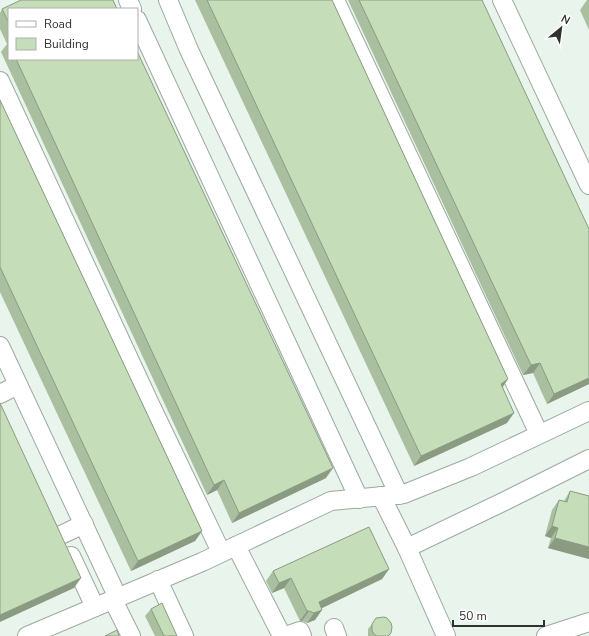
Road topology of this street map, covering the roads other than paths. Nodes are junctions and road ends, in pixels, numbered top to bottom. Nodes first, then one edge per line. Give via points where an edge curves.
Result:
1 (168, 0) edge
2 (335, 0) edge
3 (502, 0) edge
4 (138, 22) edge
5 (0, 81) edge
6 (582, 152) edge
7 (589, 185) edge
8 (0, 346) edge
9 (18, 385) junction
10 (0, 394) edge
11 (589, 411) edge
12 (539, 434) junction
13 (589, 459) edge
14 (399, 494) junction
15 (381, 496) junction
16 (359, 499) junction
17 (84, 524) junction
18 (407, 548) junction
19 (229, 549) junction
20 (158, 580) junction
21 (115, 599) junction
22 (95, 608) junction
23 (589, 622) edge
24 (28, 636) edge
25 (131, 636) edge
26 (184, 636) edge
27 (282, 636) edge
28 (286, 636) edge
29 (302, 636) edge
30 (446, 636) edge
31 (546, 636) edge

1 - 14 lane via 189,50
2 - 12 lane
3 - 6 lane
4 - 16 lane
5 - 19 lane via 150,404
6 - 7 lane
8 - 9 lane
9 - 10 lane
9 - 17 lane
11 - 12 lane
12 - 14 lane via 471,467
13 - 18 lane
14 - 15 lane
15 - 16 lane
15 - 18 lane
16 - 19 lane via 332,501
17 - 21 lane
17 - 22 lane via 58,528
18 - 30 lane
19 - 20 lane
19 - 27 lane
20 - 21 lane
20 - 26 lane
21 - 22 lane
21 - 25 lane
22 - 24 lane
23 - 31 lane
28 - 29 lane via 300,632

